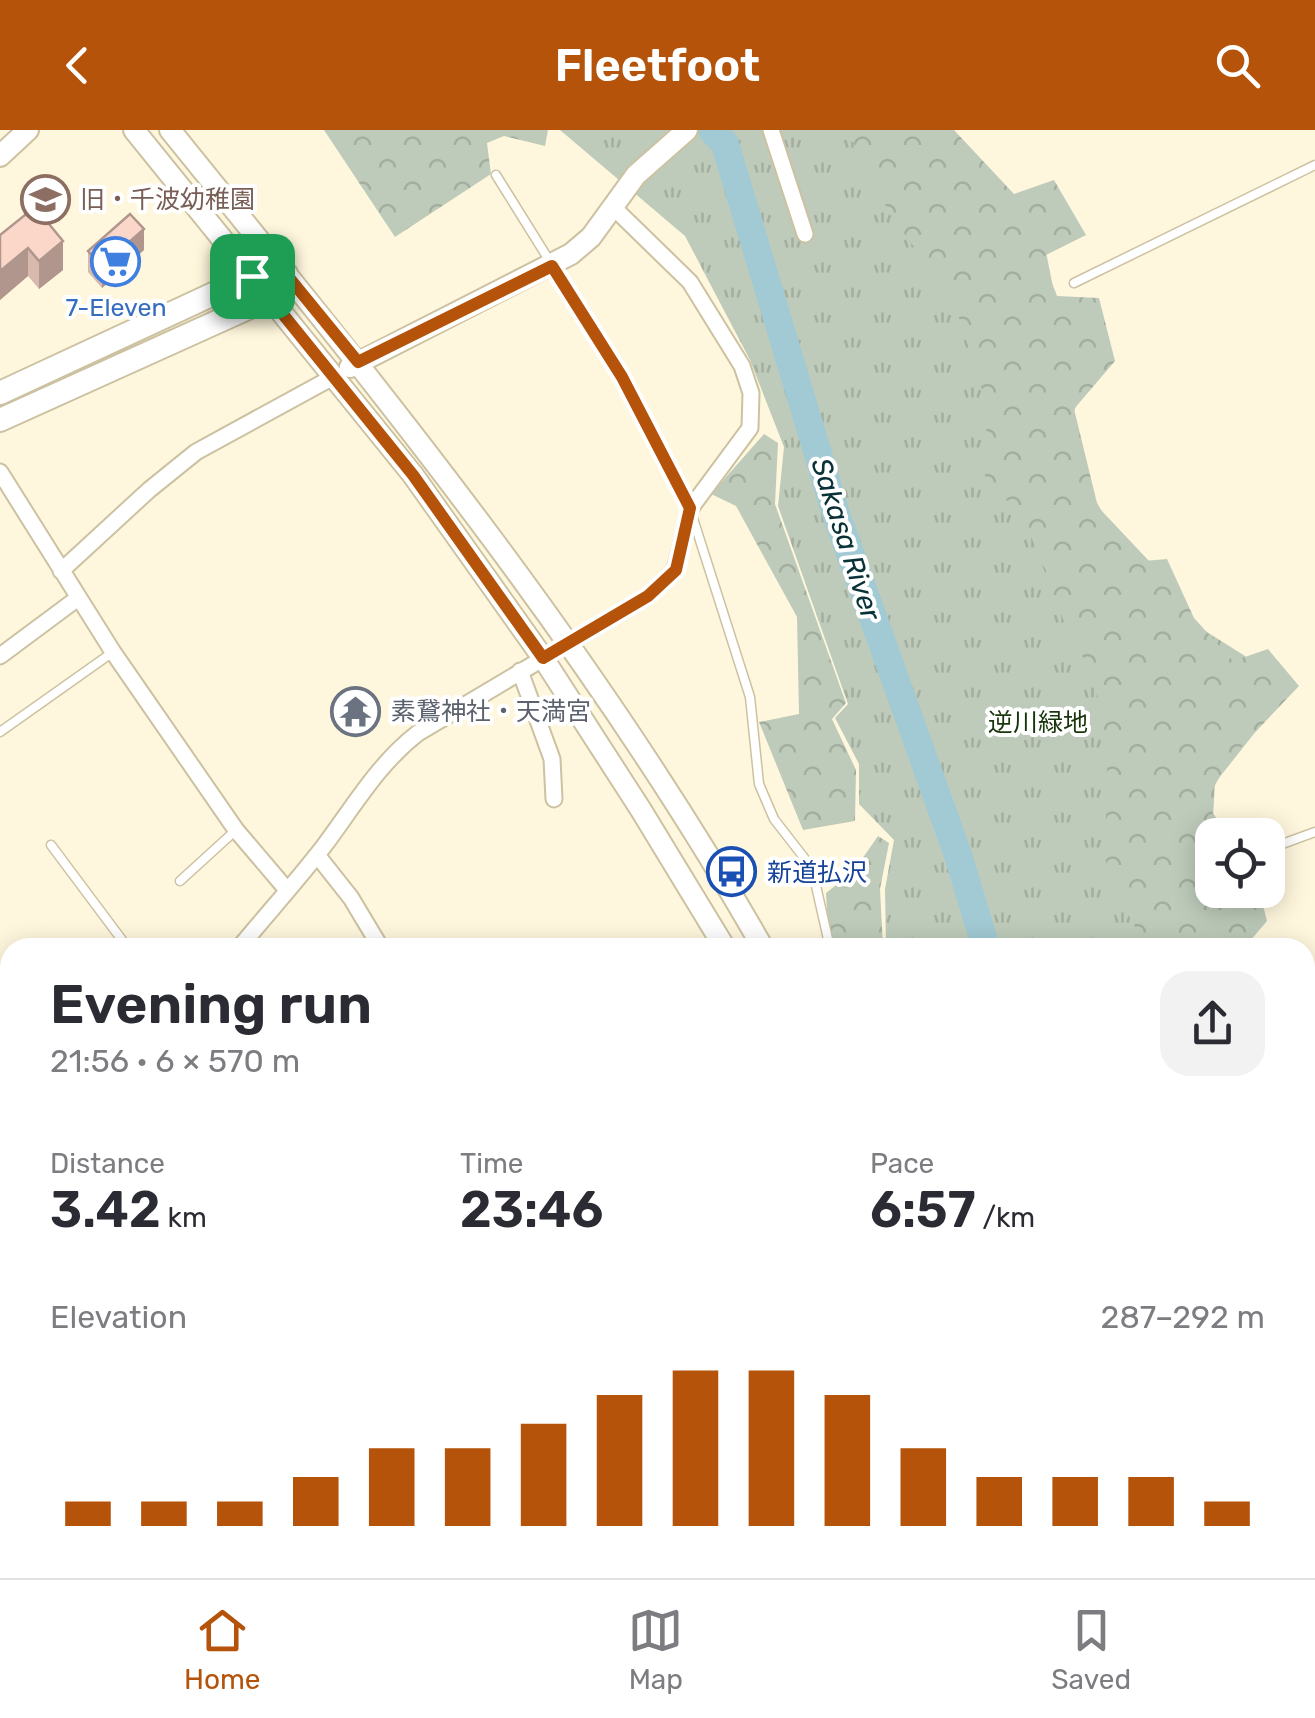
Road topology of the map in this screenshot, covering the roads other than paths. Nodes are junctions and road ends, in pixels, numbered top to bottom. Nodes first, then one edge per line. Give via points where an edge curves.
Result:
1 (28, 130) edge
2 (134, 130) edge
3 (170, 130) edge
4 (771, 130) edge
5 (684, 132) edge
6 (0, 156) edge
7 (1315, 165) edge
8 (496, 175) dead end
9 (612, 206) junction
10 (805, 234) dead end
11 (552, 266) junction
12 (286, 274) junction
13 (252, 276) junction
14 (1074, 283) dead end
15 (270, 298) junction
16 (358, 362) junction
17 (336, 376) junction
18 (0, 393) edge
19 (0, 420) edge
20 (0, 472) edge
21 (6, 498) edge
22 (690, 508) junction
23 (61, 571) junction
24 (78, 598) junction
25 (569, 643) junction
26 (114, 652) junction
27 (0, 656) edge
28 (543, 658) junction
29 (520, 671) junction
30 (0, 732) edge
31 (554, 799) dead end
32 (236, 830) junction
33 (1315, 832) edge
34 (1285, 844) edge
35 (51, 845) dead end
36 (317, 855) junction
37 (180, 881) dead end
38 (287, 890) junction
39 (121, 938) edge
40 (247, 938) edge
41 (375, 938) edge
42 (718, 938) edge
43 (758, 938) edge
44 (828, 938) edge

1 - 6 street
2 - 13 street
3 - 12 street
4 - 10 street
5 - 9 street
7 - 14 lane
8 - 11 lane
9 - 11 street via 591,236
9 - 22 street via 690,282 742,366 751,394 750,428
11 - 16 street
11 - 22 lane via 622,377
12 - 13 main road
12 - 15 main road
12 - 16 street
13 - 15 street
13 - 18 main road
15 - 17 street
15 - 19 main road
16 - 17 street
16 - 25 street
17 - 23 street via 196,452
17 - 28 street
20 - 21 street
21 - 23 street
22 - 25 street via 676,570 648,596
22 - 44 lane via 750,697 759,784 774,819 812,868
23 - 24 street
24 - 26 street
24 - 27 street
25 - 28 street
25 - 43 street
26 - 30 lane
26 - 32 street
28 - 29 street
28 - 42 street
29 - 31 street via 552,758
29 - 36 street via 397,749
32 - 37 lane
32 - 38 street
33 - 34 lane
35 - 39 lane
36 - 38 street
36 - 41 street
38 - 40 street

